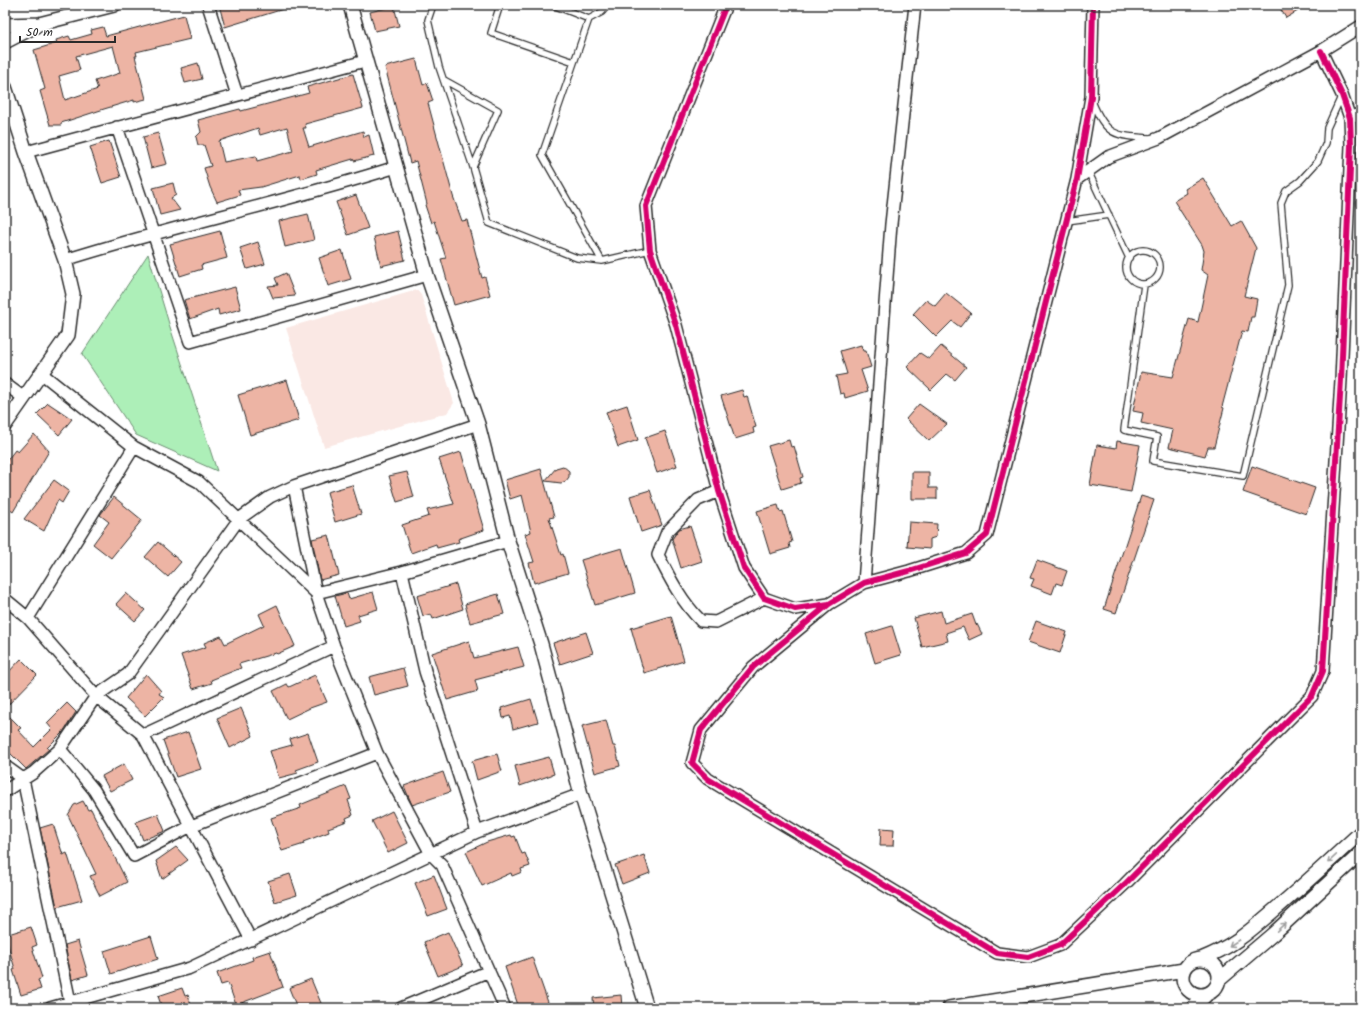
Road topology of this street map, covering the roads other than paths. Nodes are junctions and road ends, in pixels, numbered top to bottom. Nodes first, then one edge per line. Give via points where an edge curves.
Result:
1 (114, 5) edge
2 (208, 5) edge
3 (350, 5) edge
4 (433, 5) edge
5 (500, 5) edge
6 (553, 5) edge
7 (608, 5) edge
8 (726, 5) edge
9 (915, 5) edge
10 (1093, 5) edge
11 (589, 19) junction
12 (39, 24) junction
13 (5, 25) edge
14 (1361, 26) edge
15 (5, 42) edge
16 (1321, 51) junction
17 (365, 60) junction
18 (574, 62) junction
19 (444, 80) junction
20 (5, 87) edge
21 (237, 95) junction
22 (1342, 95) junction
23 (1091, 97) junction
24 (1361, 113) edge
25 (5, 117) edge
26 (1350, 118) junction
27 (117, 127) junction
28 (1159, 138) junction
29 (26, 152) junction
30 (396, 167) junction
31 (473, 168) junction
32 (1088, 171) junction
33 (1076, 179) junction
34 (1108, 215) junction
35 (1067, 221) junction
36 (154, 234) junction
37 (650, 250) junction
38 (1129, 258) junction
39 (65, 260) junction
40 (602, 260) junction
41 (427, 275) junction
42 (1144, 285) junction
43 (41, 373) junction
44 (5, 384) edge
45 (24, 398) junction
46 (478, 424) junction
47 (5, 425) edge
48 (134, 447) junction
49 (294, 486) junction
50 (719, 491) junction
51 (239, 519) junction
52 (508, 541) junction
53 (402, 572) junction
54 (864, 583) junction
55 (316, 593) junction
56 (764, 598) junction
57 (5, 599) edge
58 (829, 604) junction
59 (28, 618) junction
60 (334, 646) junction
61 (96, 696) junction
62 (143, 735) junction
63 (60, 749) junction
64 (377, 753) junction
65 (5, 766) edge
66 (23, 779) junction
67 (5, 791) edge
68 (581, 794) junction
69 (191, 826) junction
70 (477, 832) junction
71 (1361, 832) edge
72 (1361, 853) edge
73 (431, 854) junction
74 (251, 940) junction
75 (1201, 959) junction
76 (1184, 970) junction
77 (489, 971) junction
78 (1219, 980) junction
79 (1206, 995) junction
80 (70, 1002) junction
81 (50, 1008) edge
82 (401, 1008) edge
83 (505, 1008) edge
84 (647, 1008) edge
85 (949, 1008) edge
86 (1193, 1008) edge

1 - 12 street
2 - 21 street
3 - 17 street
4 - 19 lane via 428,20
5 - 18 lane via 491,33
6 - 11 lane
7 - 11 lane via 602,12
8 - 37 street via 646,206
9 - 54 street via 891,224
10 - 23 street
11 - 18 lane
12 - 13 street
12 - 15 street
14 - 16 street
16 - 22 street
16 - 28 street
17 - 21 street
17 - 30 street
18 - 40 lane via 542,155
19 - 31 lane
19 - 31 lane via 498,110
20 - 29 street
21 - 27 street
22 - 26 street
22 - 42 lane via 1327,128 1326,144 1318,161 1300,181 1286,191 1282,203 1288,285 1243,476 1154,461 1157,437 1124,430
23 - 28 lane via 1098,115 1110,131 1126,136
23 - 33 street
24 - 26 street
25 - 29 street
26 - 58 street via 1341,380 1323,671 1312,696 1125,884 1060,945 1028,957 997,953 708,779 692,763 701,730 753,666
27 - 29 street
27 - 36 street
28 - 32 street via 1108,157
29 - 39 street
30 - 36 street via 328,189
30 - 41 street
31 - 40 lane via 489,223 577,258
32 - 33 street
32 - 34 lane
33 - 35 street
34 - 35 lane
34 - 38 lane
35 - 54 street via 988,535 966,553
36 - 39 street
36 - 41 street via 190,342
37 - 40 lane
37 - 50 street via 676,325
38 - 42 lane via 1126,264 1128,276 1138,284
38 - 42 lane via 1134,252 1150,251 1160,262 1158,278
39 - 43 street via 73,294 68,335
41 - 46 street
43 - 45 street
43 - 48 street
44 - 45 street
45 - 47 street
46 - 49 street
46 - 52 street
48 - 51 street via 199,482
48 - 59 street
49 - 51 street via 270,497
49 - 55 street
50 - 56 street via 744,568
50 - 56 street via 698,500 667,532 658,555 671,582 689,609 701,621 716,622
51 - 55 street
51 - 61 street via 128,674
52 - 53 street
52 - 68 street via 541,644
53 - 55 street
53 - 70 street via 425,671
54 - 58 street
55 - 60 street
56 - 58 street via 795,608
57 - 59 street
59 - 61 street
60 - 62 street
60 - 64 street
61 - 62 street
61 - 63 street
62 - 69 street
63 - 66 street
63 - 69 street via 94,790 134,856
64 - 69 street
64 - 73 street
65 - 66 street
66 - 67 street
66 - 80 street
68 - 70 street
68 - 84 street
69 - 74 street
70 - 73 street
71 -> 75 street via 1239,940
78 -> 72 street via 1274,934
73 - 74 street
73 - 77 street via 442,865
74 - 80 street via 190,968
75 - 76 street via 1191,962
75 - 78 street via 1213,963 1217,968
76 - 79 street via 1185,987 1194,994
76 - 85 street
77 - 82 street
77 - 83 street
78 - 79 street via 1215,989
79 - 86 street
80 - 81 street

